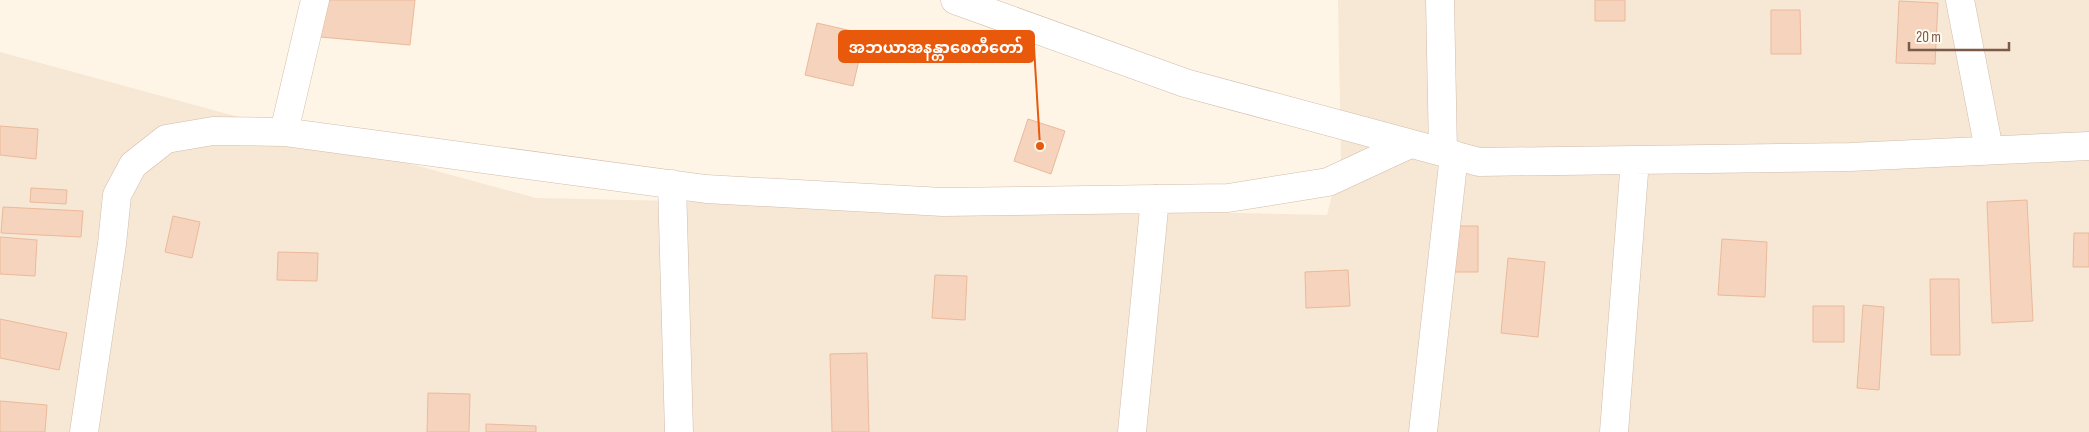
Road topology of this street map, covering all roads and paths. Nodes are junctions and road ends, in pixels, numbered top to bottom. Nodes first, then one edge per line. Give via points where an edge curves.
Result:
1 (315, 0) edge
2 (955, 0) edge
3 (1440, 0) edge
4 (1960, 0) edge
5 (284, 132) junction
6 (1410, 144) junction
7 (2089, 146) edge
8 (1989, 150) junction
9 (1449, 154) junction
10 (1635, 160) junction
11 (672, 184) junction
12 (1155, 199) junction
13 (84, 432) edge
14 (679, 432) edge
15 (1132, 432) edge
16 (1423, 432) edge
17 (1614, 432) edge

1 - 5 street
2 - 6 street via 1185,83
3 - 9 street
4 - 8 street
5 - 11 street
5 - 13 street via 214,131 166,139 133,165 117,195
6 - 9 street
6 - 12 street via 1328,182 1228,198
7 - 8 street
8 - 10 street via 1850,157
9 - 10 street via 1479,162
9 - 16 street
10 - 17 street
11 - 12 street via 706,189 942,202
11 - 14 street
12 - 15 street

